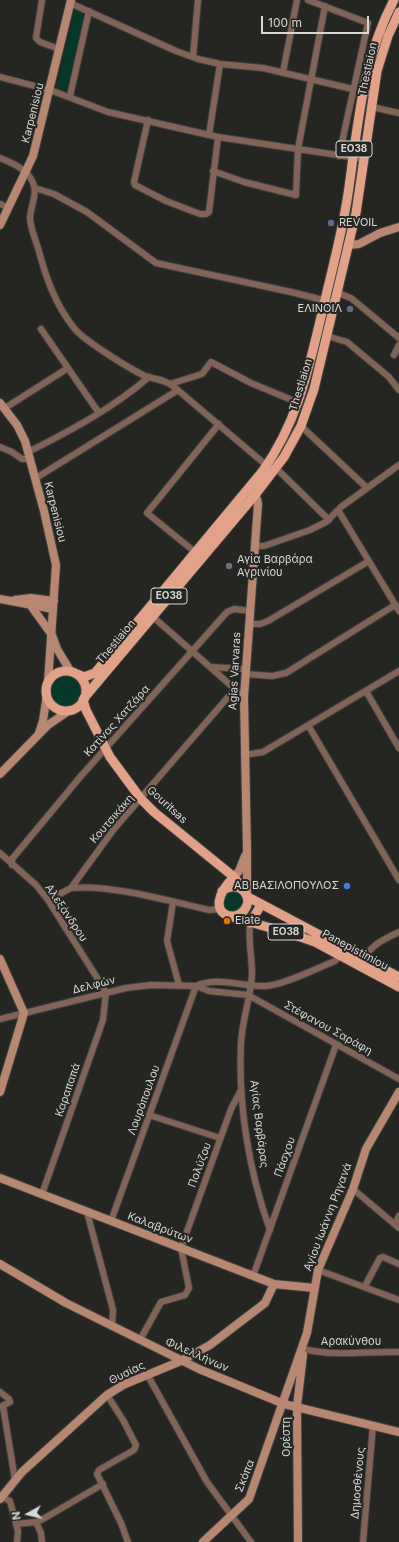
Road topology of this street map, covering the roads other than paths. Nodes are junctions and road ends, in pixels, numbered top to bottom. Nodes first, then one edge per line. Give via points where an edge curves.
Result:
1 (42, 0) edge
2 (198, 0) edge
3 (298, 0) edge
4 (308, 0) edge
5 (394, 0) edge
6 (70, 1) edge
7 (325, 6) junction
8 (89, 11) junction
9 (399, 12) edge
10 (59, 49) junction
11 (193, 57) junction
12 (220, 64) junction
13 (283, 72) junction
14 (0, 77) edge
15 (310, 79) junction
16 (50, 90) junction
17 (354, 90) junction
18 (363, 92) junction
19 (374, 94) junction
20 (70, 96) junction
21 (372, 107) junction
22 (399, 112) edge
23 (148, 120) junction
24 (209, 135) junction
25 (218, 137) junction
26 (298, 148) junction
27 (339, 156) junction
28 (0, 158) edge
29 (352, 158) junction
30 (364, 159) junction
31 (213, 171) junction
32 (26, 173) junction
33 (35, 188) junction
34 (4, 206) edge
35 (346, 211) junction
36 (356, 213) junction
37 (0, 225) edge
38 (399, 227) edge
39 (349, 246) junction
40 (338, 293) junction
41 (325, 301) junction
42 (335, 303) junction
43 (41, 328) dead end
44 (327, 336) junction
45 (399, 338) edge
46 (399, 346) edge
47 (394, 355) dead end
48 (68, 368) junction
49 (148, 377) junction
50 (170, 384) junction
51 (178, 390) junction
52 (399, 390) edge
53 (299, 403) junction
54 (2, 405) edge
55 (99, 413) junction
56 (218, 424) junction
57 (301, 426) junction
58 (0, 447) edge
59 (30, 455) junction
60 (266, 465) junction
61 (399, 465) edge
62 (276, 468) junction
63 (36, 478) junction
64 (366, 487) junction
65 (248, 489) junction
66 (255, 495) junction
67 (338, 510) junction
68 (330, 520) junction
69 (256, 546) junction
70 (194, 552) junction
71 (369, 561) junction
72 (0, 599) edge
73 (11, 601) junction
74 (395, 604) junction
75 (53, 605) junction
76 (30, 606) junction
77 (250, 611) junction
78 (399, 611) edge
79 (152, 616) junction
80 (249, 624) junction
81 (52, 635) junction
82 (192, 652) junction
83 (210, 667) junction
84 (245, 671) junction
85 (399, 671) edge
86 (74, 673) junction
87 (48, 682) junction
88 (234, 689) junction
89 (366, 691) junction
90 (47, 694) junction
91 (244, 697) junction
92 (84, 699) junction
93 (73, 709) junction
94 (89, 716) junction
95 (308, 725) junction
96 (38, 735) junction
97 (399, 748) edge
98 (106, 749) junction
99 (244, 755) junction
100 (0, 774) edge
101 (142, 799) junction
102 (247, 849) junction
103 (0, 853) edge
104 (12, 865) junction
105 (234, 877) junction
106 (399, 880) edge
107 (71, 888) junction
108 (222, 890) junction
109 (245, 893) junction
110 (48, 900) junction
111 (173, 902) junction
112 (261, 904) junction
113 (220, 909) junction
114 (229, 916) junction
115 (250, 923) junction
116 (399, 932) edge
117 (343, 952) junction
118 (0, 959) edge
119 (362, 962) junction
120 (399, 977) edge
121 (179, 985) junction
122 (250, 985) junction
123 (196, 986) junction
124 (266, 986) junction
125 (399, 987) edge
126 (106, 992) junction
127 (248, 995) junction
128 (263, 1002) junction
129 (24, 1013) junction
130 (0, 1020) edge
131 (336, 1045) junction
132 (399, 1079) edge
133 (242, 1090) junction
134 (0, 1092) edge
135 (399, 1092) edge
136 (149, 1115) junction
137 (220, 1138) junction
138 (0, 1178) edge
139 (353, 1189) junction
140 (42, 1194) junction
141 (87, 1212) junction
142 (399, 1216) edge
143 (111, 1221) junction
144 (397, 1226) edge
145 (270, 1230) junction
146 (181, 1248) junction
147 (0, 1264) edge
148 (399, 1264) edge
149 (318, 1270) junction
150 (253, 1276) junction
151 (274, 1284) junction
152 (365, 1286) junction
153 (314, 1288) junction
154 (399, 1300) edge
155 (112, 1326) junction
156 (307, 1333) junction
157 (140, 1340) junction
158 (303, 1349) junction
159 (399, 1352) edge
160 (181, 1361) junction
161 (147, 1374) junction
162 (0, 1392) edge
163 (107, 1395) junction
164 (284, 1404) junction
165 (1, 1406) edge
166 (297, 1406) junction
167 (373, 1425) junction
168 (399, 1432) edge
169 (15, 1480) junction
170 (103, 1484) junction
171 (1, 1497) edge
172 (231, 1515) junction
173 (36, 1522) junction
174 (16, 1524) junction
175 (17, 1542) edge
176 (42, 1542) edge
177 (127, 1542) edge
178 (203, 1542) edge
179 (252, 1542) edge
180 (298, 1542) edge
181 (363, 1542) edge

1 - 10 street via 36,38
2 - 11 street
3 - 13 street
4 - 7 street
5 - 18 main road, Thestiaion / ΕΟ38 via 379,32
6 - 8 street
6 - 10 street, Karpenisiou
7 - 15 street
7 - 17 street via 368,23
8 - 11 street
8 - 20 street
9 - 19 main road, Thestiaion / ΕΟ38 via 382,53
10 - 16 street, Karpenisiou
11 - 12 street
12 - 13 street
12 - 24 street
13 - 15 street
14 - 16 street
15 - 17 street
15 - 26 street
16 - 20 street
16 - 32 street, Karpenisiou via 36,146
17 - 18 street
17 - 27 street
18 - 19 street
18 - 29 main road, Thestiaion / ΕΟ38
19 - 21 main road, Thestiaion / ΕΟ38
20 - 23 street via 101,110
21 - 22 street
21 - 30 main road, Thestiaion / ΕΟ38
23 - 24 street
23 - 31 street via 134,182 137,187 198,214 206,214 209,210
24 - 25 street
25 - 26 street
25 - 31 street
26 - 27 street
26 - 31 street via 296,195
27 - 29 street
28 - 32 street
29 - 30 street
29 - 35 main road, Thestiaion / ΕΟ38
30 - 36 main road, Thestiaion / ΕΟ38
32 - 33 street
32 - 34 street, Karpenisiou
33 - 41 street via 54,194 93,216 156,263
33 - 49 street via 31,224 46,278 59,306 84,337
34 - 37 street, Karpenisiou
35 - 36 main road
35 - 41 main road, Thestiaion / ΕΟ38
36 - 39 main road, Thestiaion / ΕΟ38
38 - 39 street
39 - 40 main road, Thestiaion / ΕΟ38
40 - 42 main road, Thestiaion / ΕΟ38
40 - 45 street via 351,298
41 - 42 street
41 - 53 main road, Thestiaion / ΕΟ38
42 - 44 main road, Thestiaion / ΕΟ38
43 - 48 street
44 - 52 street via 347,342 389,378
44 - 57 main road, Thestiaion / ΕΟ38 via 314,389
46 - 47 street
48 - 54 street
48 - 55 street
49 - 50 street via 161,379
49 - 55 street
50 - 51 street
50 - 53 street via 202,374 211,362 251,383
51 - 56 street
51 - 63 street
53 - 60 main road, Thestiaion / ΕΟ38 via 283,438
54 - 59 street, Karpenisiou via 20,429
55 - 59 street
56 - 60 street
56 - 70 street via 147,513
57 - 62 main road, Thestiaion / ΕΟ38
57 - 64 street
58 - 59 street via 22,459
59 - 63 street, Karpenisiou
60 - 65 main road, Thestiaion / ΕΟ38
61 - 64 street
62 - 66 main road, Thestiaion / ΕΟ38
62 - 68 street
63 - 75 street, Karpenisiou via 56,565
64 - 67 street
65 - 66 street
65 - 70 main road, Thestiaion / ΕΟ38
66 - 69 street, Agias Varvaras via 258,504
66 - 79 main road, Thestiaion / ΕΟ38
67 - 68 street
67 - 71 street
68 - 69 street via 310,530 264,546
69 - 77 street, Agias Varvaras
70 - 86 main road, Thestiaion / ΕΟ38 via 94,673 84,676
71 - 74 street
71 - 80 street via 268,621
72 - 73 street
73 - 75 street via 31,598
73 - 76 street
74 - 78 street
74 - 84 street via 286,672 272,676
75 - 76 street
75 - 81 street, Karpenisiou
76 - 81 street
77 - 80 street, Agias Varvaras
77 - 82 street, Κατίνας Χατζάρα via 227,612
79 - 82 street
79 - 92 main road, Thestiaion / ΕΟ38
80 - 84 street, Agias Varvaras
81 - 86 street via 57,649
81 - 87 street, Karpenisiou
82 - 83 street
82 - 98 street, Κατίνας Χατζάρα
83 - 84 street
83 - 88 street
84 - 91 street, Agias Varvaras
85 - 89 street
86 - 87 main road, ΕΟ38 via 58,673
86 - 92 main road, ΕΟ38 via 85,685
87 - 90 main road
88 - 91 street
88 - 101 street, Κουτσικάκη
89 - 95 street
89 - 97 street
90 - 93 main road via 53,705 64,710
90 - 96 street
91 - 99 street, Agias Varvaras
92 - 93 main road, ΕΟ38
92 - 94 main road, ΕΟ38
93 - 94 main road
93 - 96 street via 58,717
94 - 98 main road, Gouritsas / ΕΟ38
95 - 99 street via 263,752
95 - 106 street
96 - 100 street
98 - 101 main road, Gouritsas / ΕΟ38
98 - 104 street, Κατίνας Χατζάρα via 12,859
99 - 102 street, Agias Varvaras
101 - 105 main road, Gouritsas / ΕΟ38 via 154,812
101 - 107 street, Κουτσικάκη via 114,829
102 - 105 street, Agias Varvaras via 244,861
102 - 109 street, Agias Varvaras
103 - 104 street, Αλεξάνδρου
104 - 110 street, Αλεξάνδρου via 36,885
105 - 108 main road
105 - 109 main road, Gouritsas / ΕΟ38
107 - 110 street, Κουτσικάκη
107 - 111 street via 118,892
108 - 109 main road via 232,886
108 - 113 main road via 218,900
109 - 112 main road, Panepistimiou / ΕΟ38
109 - 114 main road via 247,907 244,912
110 - 126 street, Αλεξάνδρου
111 - 113 street via 209,910
111 - 121 street via 167,941
112 - 115 main road
112 - 117 main road, Panepistimiou / ΕΟ38
113 - 114 main road, ΕΟ38
114 - 115 main road, Panepistimiou / ΕΟ38
115 - 117 main road, Panepistimiou / ΕΟ38 via 305,938
115 - 122 street, Αγίας Βαρβάρας
116 - 119 street via 370,948
117 - 119 main road, Panepistimiou / ΕΟ38
117 - 124 street, Δελφών via 328,963
118 - 129 street
119 - 120 main road, Panepistimiou / ΕΟ38
119 - 125 main road, Panepistimiou / ΕΟ38
121 - 123 street, Δελφών
121 - 126 street, Δελφών via 145,985
122 - 123 street, Δελφών via 209,983
122 - 124 street, Δελφών
122 - 127 street, Αγίας Βαρβάρας
123 - 127 street, Δελφών via 210,991
123 - 136 street, Λουρόπουλου
124 - 128 street via 261,987 257,995
126 - 129 street, Δελφών
126 - 140 street, Καραπαπά via 103,1020
127 - 128 street, Στέφανου Σαράφη
127 - 133 street, Αγίας Βαρβάρας via 241,1044
128 - 131 street, Στέφανου Σαράφη
129 - 130 street, Δελφών
129 - 134 street
131 - 132 street, Στέφανου Σαράφη
131 - 145 street, Πάσχου
133 - 137 street, Πολύζου via 231,1109
133 - 145 street, Αγίας Βαρβάρας via 250,1156 260,1202
135 - 139 street, Αγίου Ιωάννη Ρηγανά via 366,1149
136 - 137 street
136 - 143 street, Λουρόπουλου
137 - 146 street, Πολύζου
138 - 140 street, Καλαβρύτων
139 - 144 street
139 - 149 street, Αγίου Ιωάννη Ρηγανά
140 - 141 street, Καλαβρύτων
141 - 143 street, Καλαβρύτων
141 - 155 street via 113,1310
142 - 144 street
143 - 146 street, Καλαβρύτων
145 - 150 street, Πάσχου
146 - 150 street, Καλαβρύτων
146 - 157 street via 189,1288 181,1297 161,1302
147 - 155 street, Φιλελλήνων via 42,1290
148 - 152 street via 384,1257 380,1258
149 - 152 street
149 - 153 street, Αγίου Ιωάννη Ρηγανά
150 - 151 street, Καλαβρύτων
151 - 153 street, Καλαβρύτων
151 - 160 street, Θυσίας via 267,1300 260,1307 210,1345
152 - 154 street
153 - 156 street, Αγίου Ιωάννη Ρηγανά
155 - 157 street, Φιλελλήνων
156 - 158 street, Ορέστη
156 - 164 street, Αγίου Ιωάννη Ρηγανά
157 - 160 street, Φιλελλήνων
158 - 159 street, Αρακύνθου via 322,1354
158 - 166 street, Ορέστη
160 - 161 street, Θυσίας
160 - 164 street, Φιλελλήνων
161 - 163 street, Θυσίας
161 - 172 street via 206,1482
162 - 165 street via 9,1399 9,1404
163 - 169 street, Θυσίας
163 - 170 street via 136,1447 98,1472
164 - 166 street, Φιλελλήνων
164 - 172 street, Σκόπα via 249,1498
165 - 169 street
166 - 167 street, Φιλελλήνων
166 - 180 street, Ορέστη
167 - 168 street, Φιλελλήνων
167 - 181 street, Δημοσθένους
169 - 171 street, Θυσίας
170 - 173 street
170 - 177 street
171 - 174 street via 10,1500
172 - 178 street, Σκόπα
172 - 179 street
173 - 174 street
173 - 176 street
174 - 175 street

